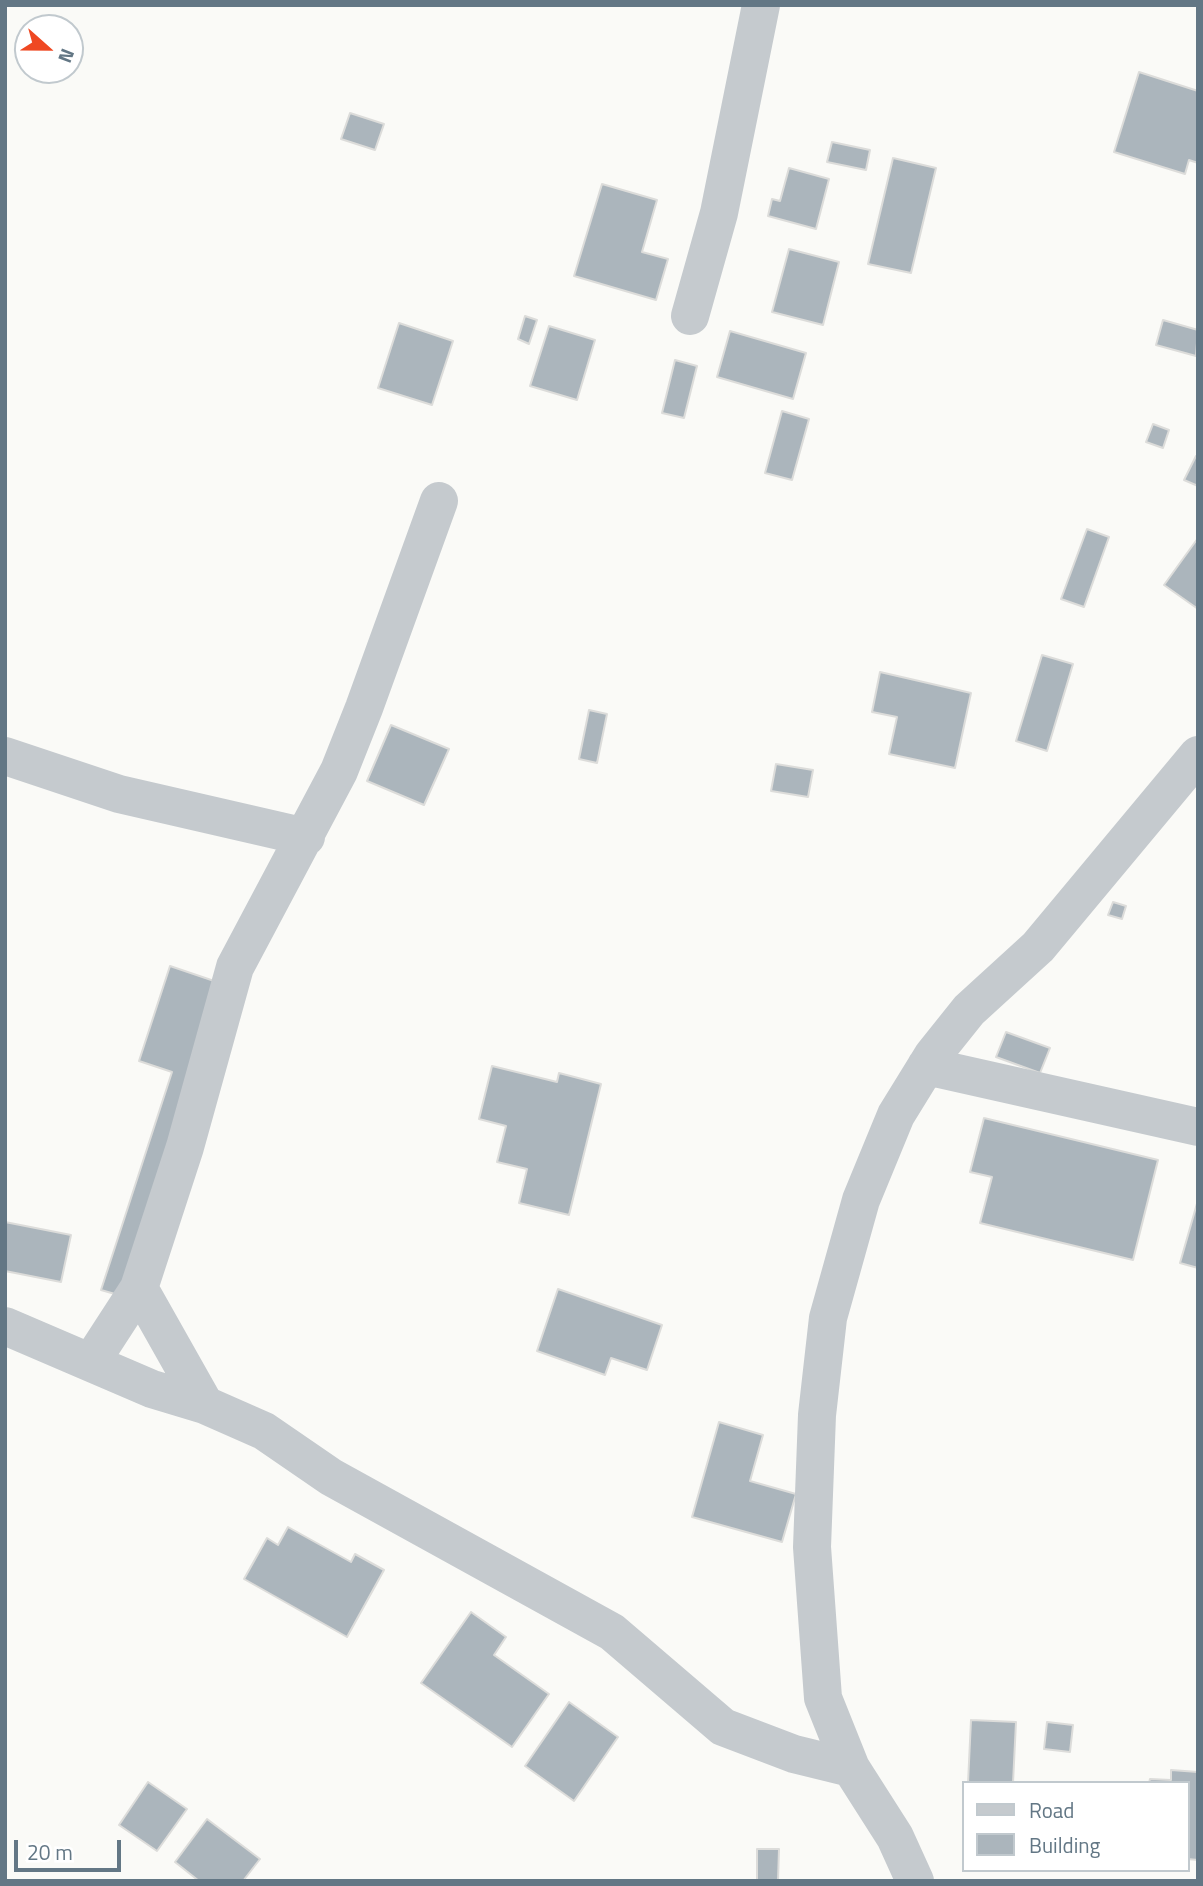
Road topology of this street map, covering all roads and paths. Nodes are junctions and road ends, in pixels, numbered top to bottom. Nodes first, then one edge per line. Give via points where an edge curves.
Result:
1 (761, 5) edge
2 (690, 316) dead end
3 (439, 501) dead end
4 (1198, 755) edge
5 (5, 756) edge
6 (306, 837) junction
7 (926, 1066) junction
8 (1198, 1126) edge
9 (139, 1288) junction
10 (5, 1326) edge
11 (91, 1362) junction
12 (205, 1405) junction
13 (851, 1768) junction
14 (915, 1881) edge

1 - 2 street via 719,213
3 - 6 street via 365,708
4 - 7 street via 1038,947 969,1010
5 - 6 street via 119,794
6 - 9 street via 235,967 185,1147
7 - 8 street
7 - 13 street via 896,1115 861,1200 828,1318 817,1415 812,1547 823,1698
9 - 11 street
9 - 12 street
10 - 11 street
11 - 12 street via 152,1389
12 - 13 street via 264,1431 331,1477 612,1632 723,1727 794,1754
13 - 14 street via 895,1837

